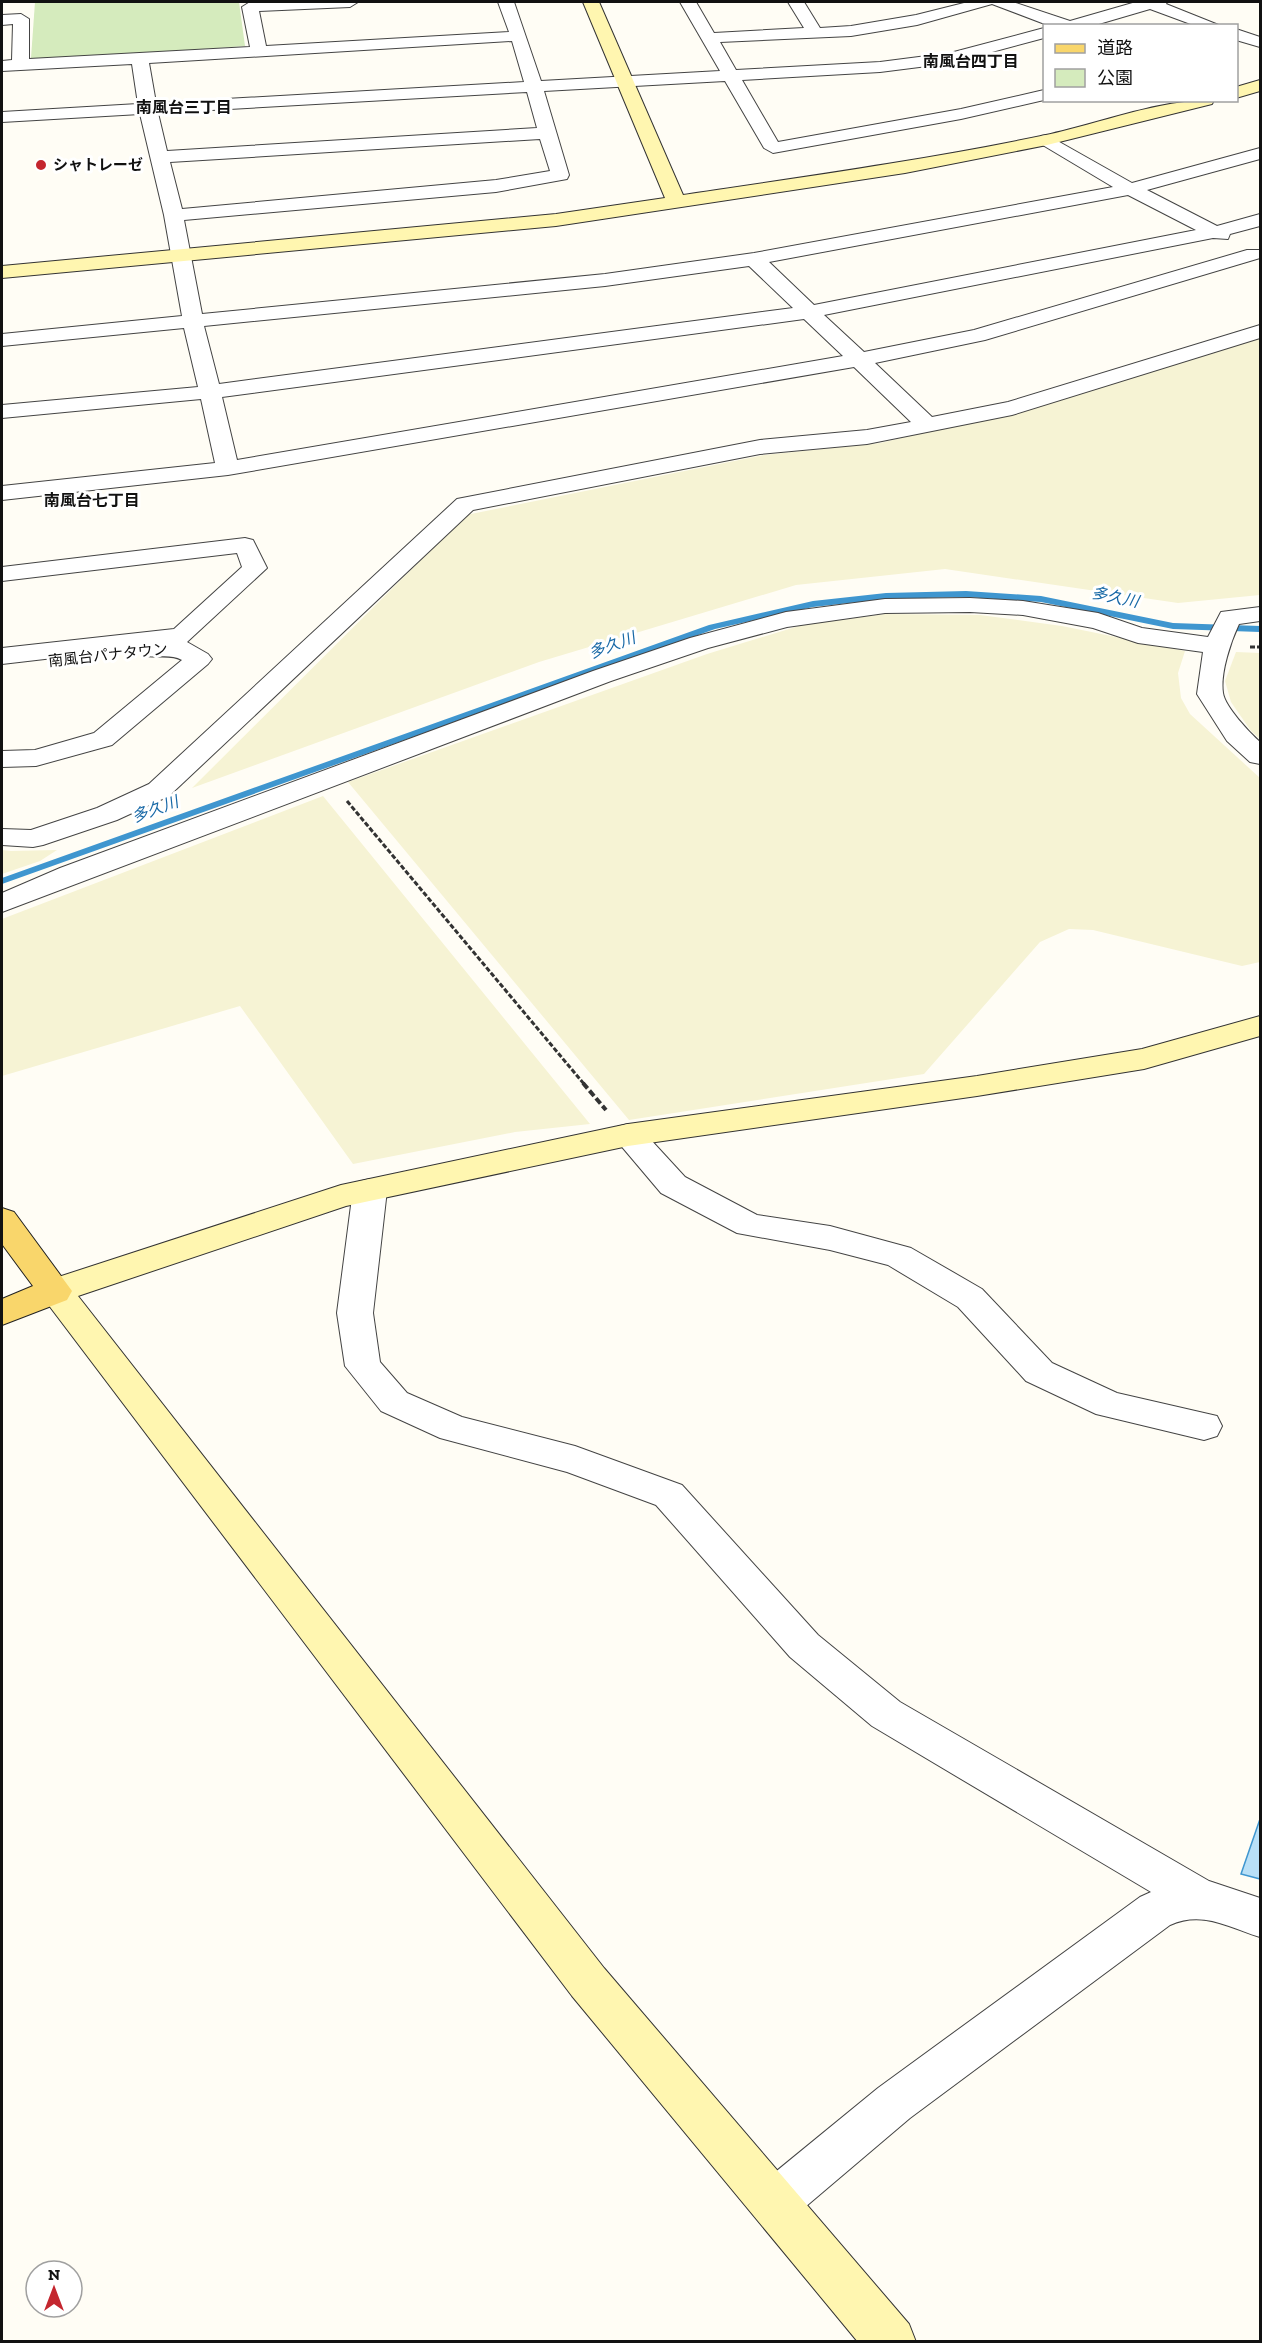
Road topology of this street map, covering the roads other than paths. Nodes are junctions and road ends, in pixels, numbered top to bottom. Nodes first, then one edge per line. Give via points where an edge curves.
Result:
1 (350, 2) edge
2 (506, 2) edge
3 (591, 2) edge
4 (688, 2) edge
5 (796, 2) edge
6 (985, 2) edge
7 (999, 2) edge
8 (1151, 2) edge
9 (2, 20) edge
10 (1061, 24) edge
11 (1079, 24) edge
12 (1208, 24) edge
13 (814, 32) junction
14 (1043, 33) edge
15 (1238, 35) edge
16 (519, 36) junction
17 (708, 38) junction
18 (1260, 42) edge
19 (259, 51) junction
20 (140, 59) junction
21 (20, 65) junction
22 (2, 66) edge
23 (729, 75) junction
24 (624, 82) junction
25 (1260, 86) edge
26 (532, 87) junction
27 (1238, 92) edge
28 (1043, 95) edge
29 (1198, 102) edge
30 (148, 109) junction
31 (2, 117) edge
32 (547, 133) junction
33 (1047, 140) junction
34 (1260, 153) edge
35 (160, 157) junction
36 (1130, 189) junction
37 (676, 202) junction
38 (174, 215) junction
39 (1260, 220) edge
40 (1216, 232) junction
41 (182, 256) junction
42 (754, 259) junction
43 (2, 272) edge
44 (809, 312) junction
45 (193, 322) junction
46 (1260, 331) edge
47 (2, 340) edge
48 (858, 360) junction
49 (210, 392) junction
50 (2, 412) edge
51 (927, 425) junction
52 (228, 468) junction
53 (2, 493) edge
54 (2, 574) edge
55 (1260, 614) edge
56 (1222, 633) junction
57 (2, 656) edge
58 (2, 666) edge
59 (1260, 756) edge
60 (2, 759) edge
61 (107, 814) junction
62 (2, 837) edge
63 (75, 865) junction
64 (2, 903) edge
65 (1260, 1026) edge
66 (628, 1135) junction
67 (370, 1190) junction
68 (2, 1220) edge
69 (55, 1291) junction
70 (2, 1313) edge
71 (1204, 1426) dead end
72 (1198, 1897) junction
73 (1260, 1918) edge
74 (774, 2203) junction
75 (891, 2342) edge

1 - 19 street via 250,7
2 - 16 street
3 - 24 street
4 - 17 street
5 - 13 street
6 - 13 street via 917,20 851,31
7 - 10 street
8 - 11 street
8 - 12 street
9 - 21 street via 21,19
13 - 17 street
14 - 23 street via 951,58 880,67
15 - 18 street
16 - 19 street
16 - 26 street
17 - 23 street
19 - 20 street
20 - 21 street
20 - 30 street
21 - 22 street
23 - 24 street
23 - 28 street via 773,148
24 - 26 street
24 - 37 street
25 - 27 street
26 - 30 street
26 - 32 street
29 - 33 street
30 - 31 street
30 - 35 street
32 - 35 street
32 - 38 street via 560,175 462,190
33 - 36 street
33 - 37 street via 905,167
34 - 36 street
35 - 38 street
36 - 40 street
36 - 42 street
37 - 41 street via 556,220
38 - 41 street
39 - 40 street
40 - 44 street
40 - 48 street via 1254,254 978,336
41 - 43 street
41 - 45 street
42 - 44 street
42 - 45 street via 605,280
44 - 48 street
44 - 49 street
45 - 47 street
45 - 49 street
46 - 51 street via 1012,408
48 - 51 street
48 - 52 street
49 - 50 street
49 - 52 street
51 - 61 street via 867,437 760,447 465,504 159,790
52 - 53 street
54 - 57 street via 245,545 255,568 180,636
55 - 56 street
56 - 59 street via 1209,694 1236,735
56 - 63 street via 1138,634 1098,621 1023,608 921,605 843,611 786,621 699,643 602,675 326,778
58 - 60 street, 南風台パナタウン via 177,647 199,659 103,739 36,758
61 - 62 street via 33,839
61 - 63 street
63 - 64 street
65 - 66 street via 1144,1059
66 - 67 street
66 - 71 street via 673,1185 749,1225 830,1238 898,1256 970,1298 1040,1372 1109,1405
67 - 69 street via 330,1199
67 - 72 street via 355,1313 363,1366 394,1402 453,1428 575,1460 669,1495 804,1646 886,1714
68 - 69 main road
69 - 70 main road
69 - 74 street via 588,1982
72 - 73 street
72 - 74 street via 1175,1900 1155,1911 1069,1973 894,2103
74 - 75 street

